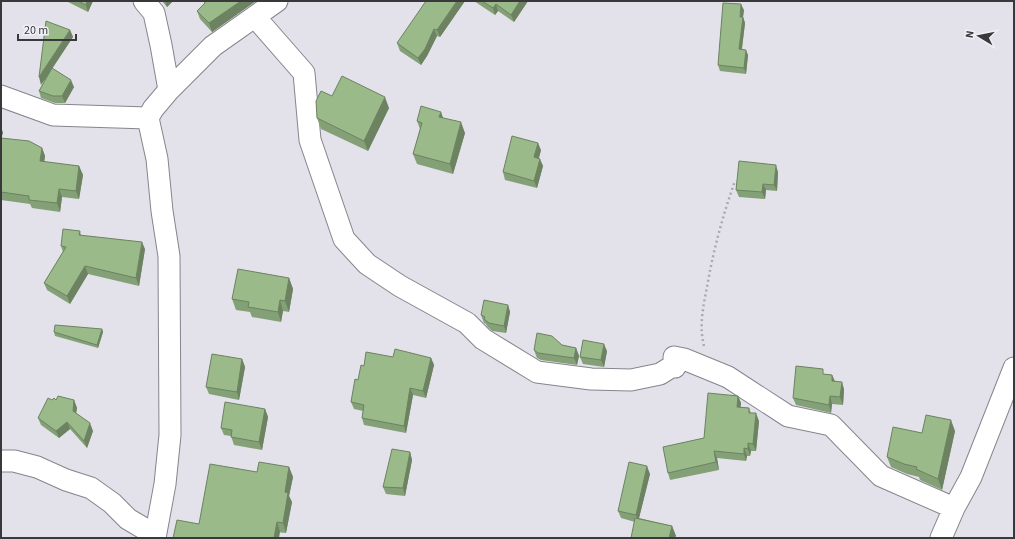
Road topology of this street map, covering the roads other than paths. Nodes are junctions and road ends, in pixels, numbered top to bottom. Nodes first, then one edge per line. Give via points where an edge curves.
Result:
1 (144, 1) edge
2 (277, 1) edge
3 (255, 17) junction
4 (169, 90) junction
5 (1, 96) edge
6 (148, 118) junction
7 (1014, 368) edge
8 (1, 460) edge
9 (954, 508) junction
10 (155, 536) edge
11 (941, 538) edge

1 - 4 street via 154,13
2 - 3 street
3 - 4 street via 214,46
3 - 9 street via 304,73 310,140 317,161 344,239 368,264 400,286 467,323 483,339 537,372 591,379 631,380 660,374 671,367 676,367 674,357 684,359 728,377 788,416 831,425 880,476
4 - 6 street
5 - 6 street via 53,115
6 - 10 street via 169,256 170,435 165,484
7 - 9 street via 971,477
8 - 10 street via 37,467 91,488 128,519
9 - 11 street

